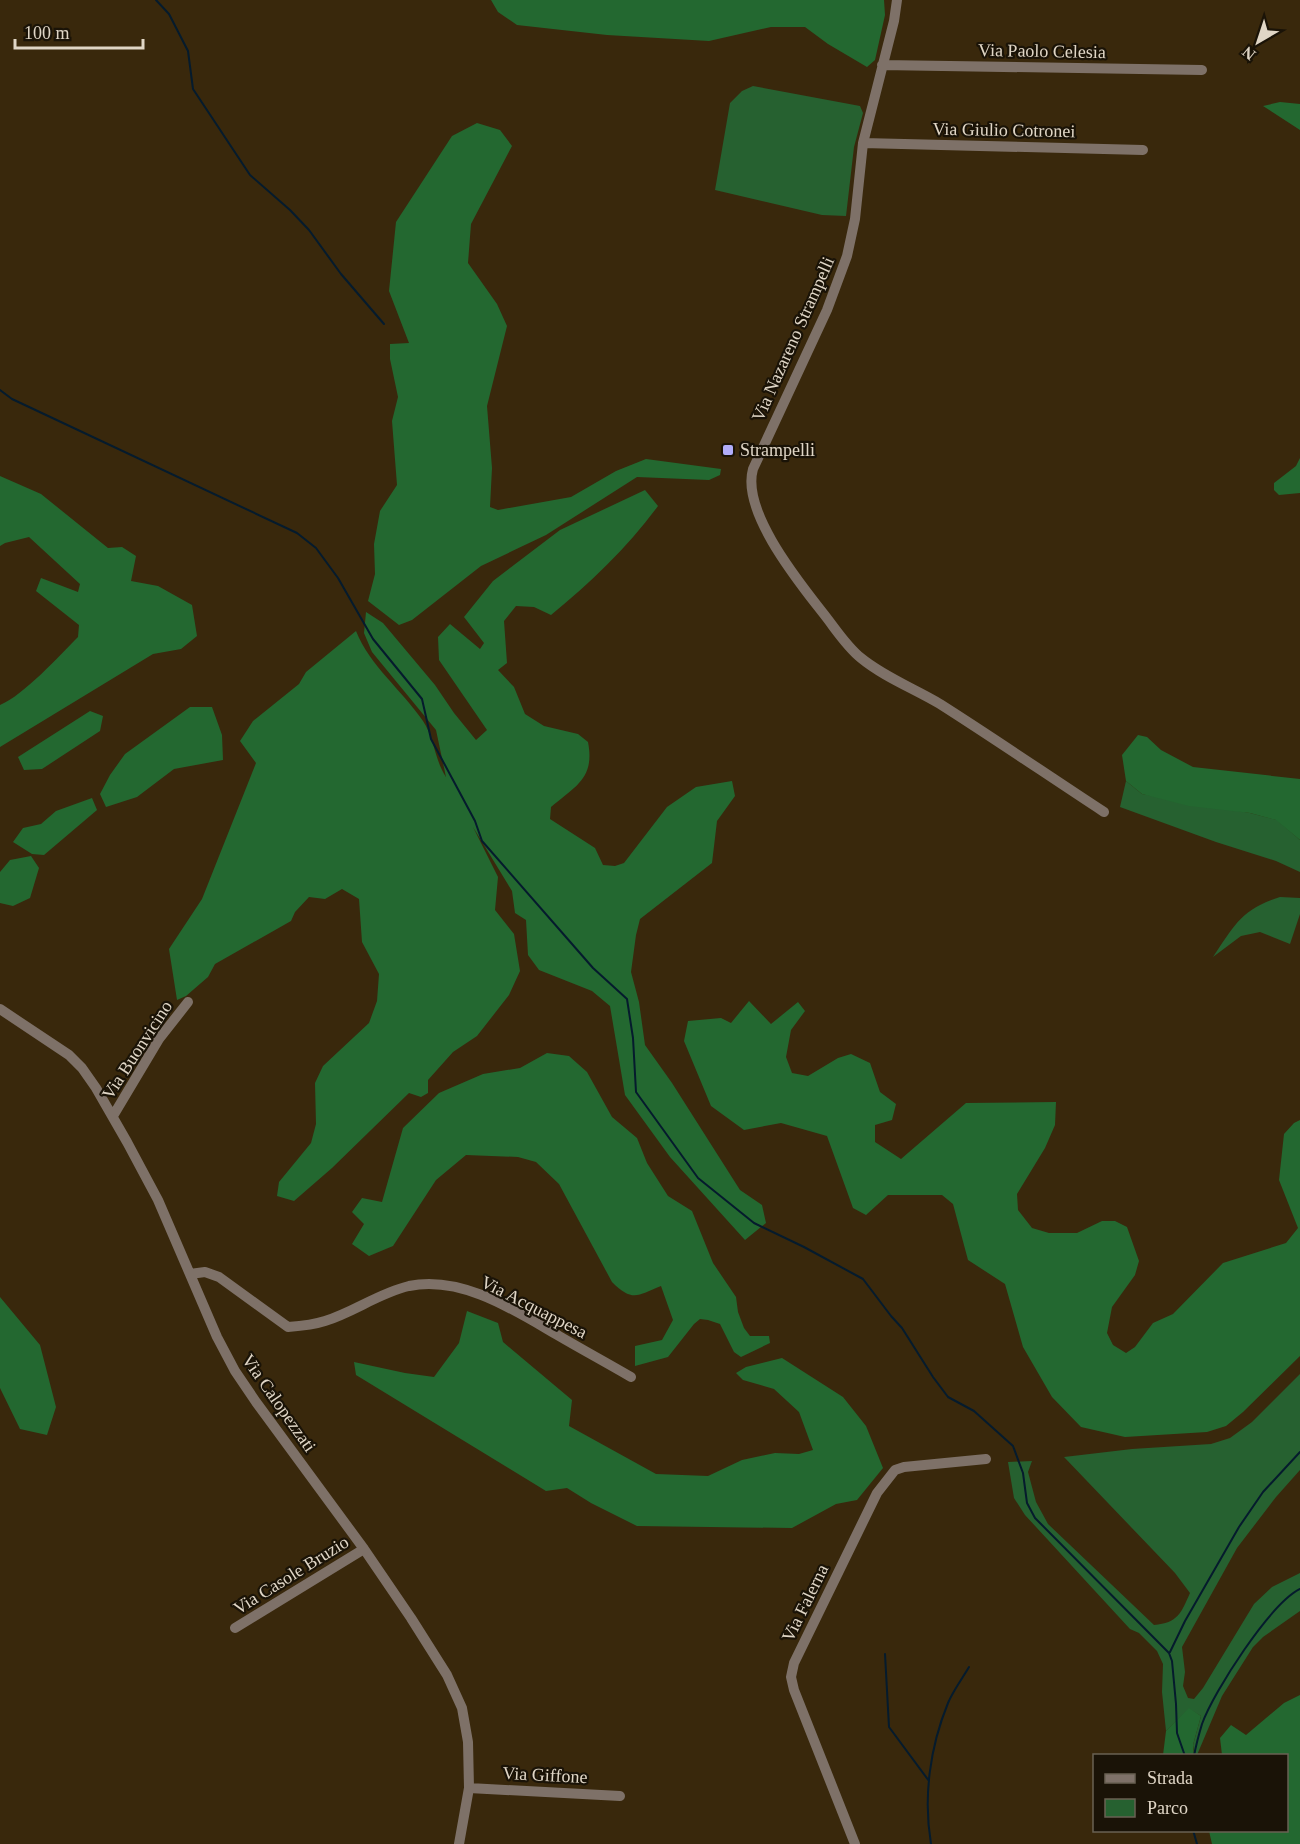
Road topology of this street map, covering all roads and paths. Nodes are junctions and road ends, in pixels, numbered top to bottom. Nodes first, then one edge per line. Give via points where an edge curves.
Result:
1 (897, 0) edge
2 (882, 65) junction
3 (1202, 70) dead end
4 (863, 143) junction
5 (1143, 150) dead end
6 (1104, 812) dead end
7 (188, 1002) dead end
8 (0, 1009) edge
9 (113, 1116) junction
10 (189, 1274) junction
11 (631, 1377) dead end
12 (986, 1459) dead end
13 (364, 1549) junction
14 (235, 1628) dead end
15 (469, 1788) junction
16 (620, 1796) dead end
17 (459, 1844) edge
18 (855, 1844) edge

1 - 2 street, Via Nazareno Strampelli
2 - 3 street, Via Paolo Celesia
2 - 4 street, Via Nazareno Strampelli
4 - 5 street, Via Giulio Cotronei
4 - 6 street, Via Nazareno Strampelli via 847,256 827,310 753,469 751,485 756,505 786,564 860,657
7 - 9 street, Via Buonvicino via 159,1039
8 - 9 street, Via Calopezzati via 74,1059
9 - 10 street, Via Calopezzati via 158,1200
10 - 11 street, Via Acquappesa via 205,1272 219,1277 288,1327 323,1322 408,1287 452,1287 506,1307
10 - 13 street, Via Calopezzati via 240,1379
12 - 18 street, Via Falerna via 895,1470 872,1503 794,1663 794,1690
13 - 14 street, Via Casole Bruzio
13 - 15 street, Via Calopezzati via 436,1656 459,1700 468,1735
15 - 16 street, Via Giffone
15 - 17 street, Via Calopezzati

